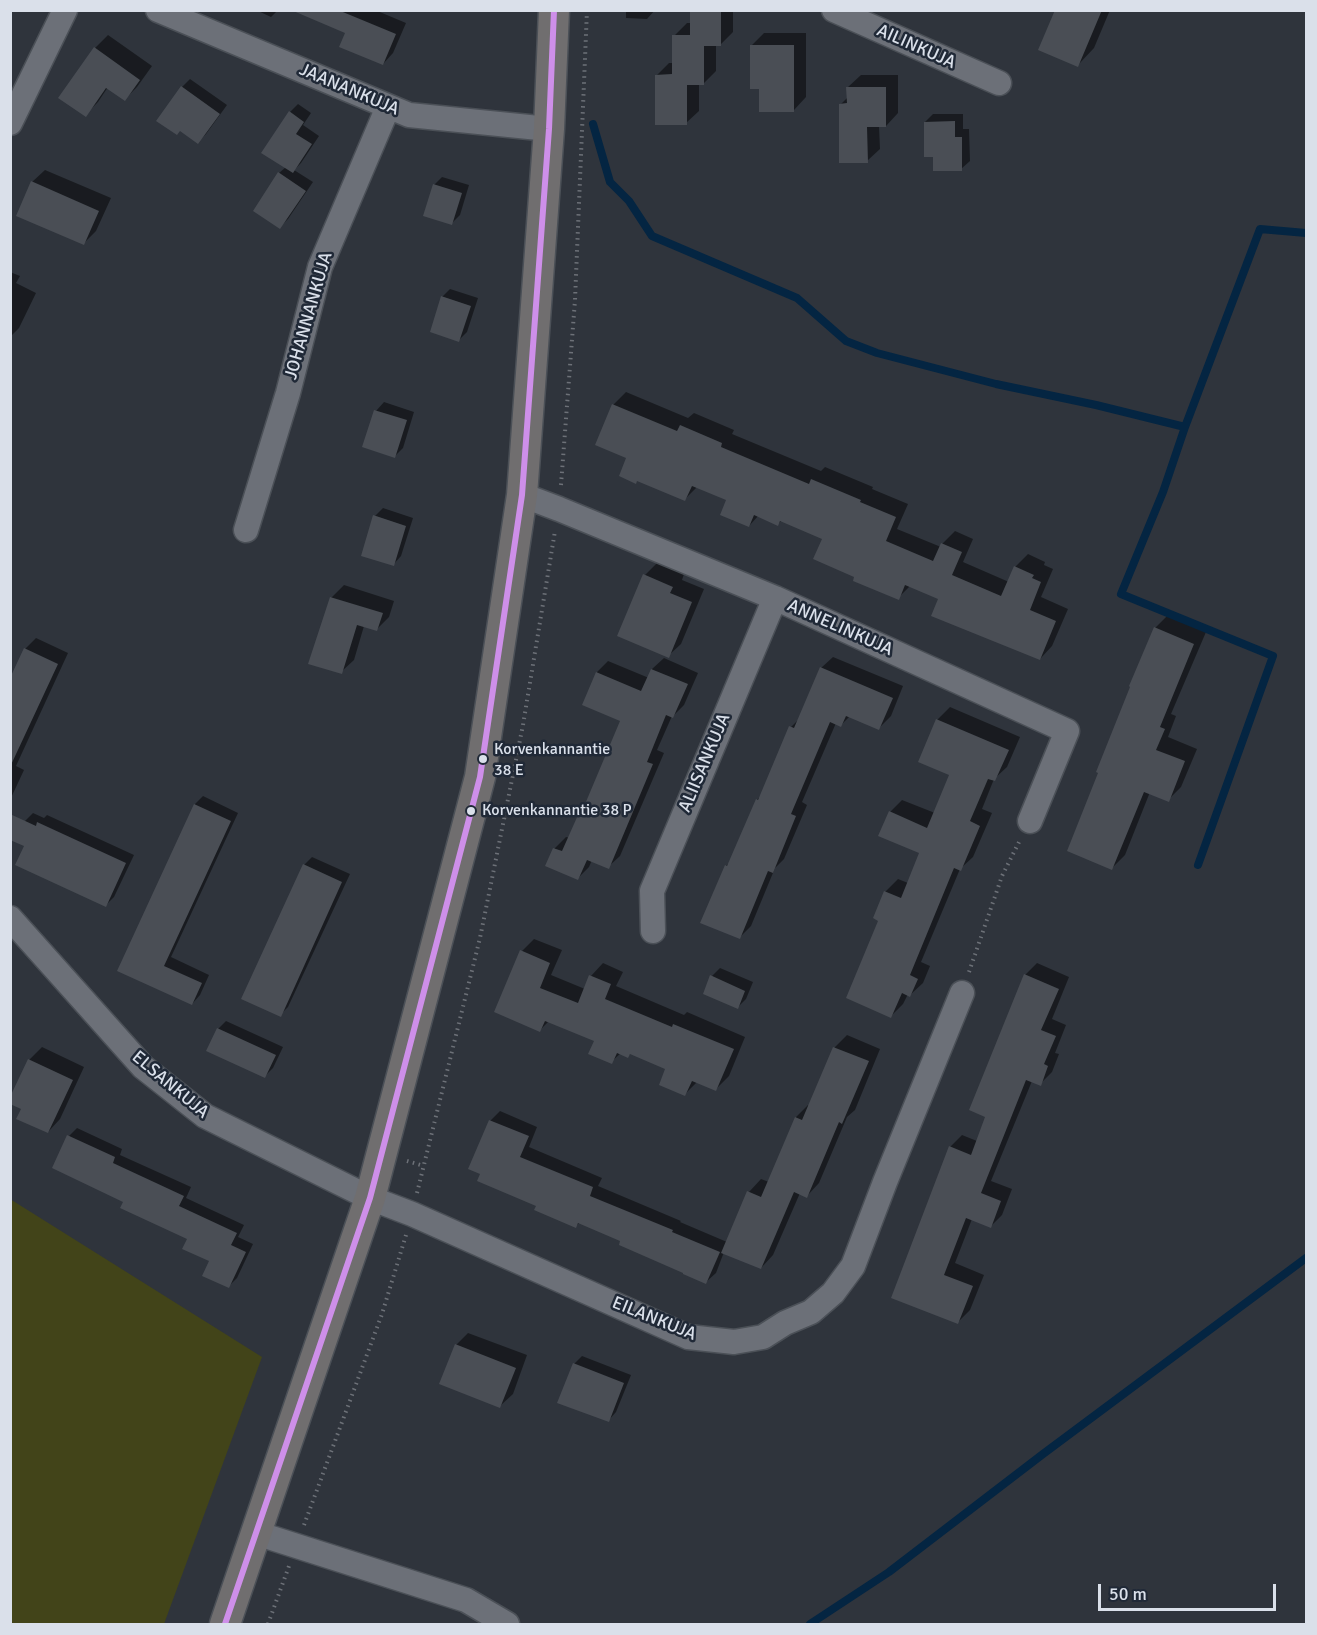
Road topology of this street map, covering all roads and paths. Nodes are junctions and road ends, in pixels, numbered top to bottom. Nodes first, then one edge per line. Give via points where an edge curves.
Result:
1 (64, 10) edge
2 (158, 10) edge
3 (554, 10) edge
4 (834, 10) edge
5 (999, 82) dead end
6 (388, 107) junction
7 (10, 123) edge
8 (549, 129) junction
9 (522, 495) junction
10 (246, 530) dead end
11 (775, 598) junction
12 (1030, 820) joint
13 (10, 918) edge
14 (653, 931) dead end
15 (962, 993) joint
16 (370, 1198) junction
17 (256, 1533) junction
18 (225, 1624) edge
19 (507, 1624) edge

1 - 7 street
2 - 6 street, JAANANKUJA
3 - 8 main road
4 - 5 street, AILINKUJA
6 - 8 street, JAANANKUJA via 409,115
6 - 10 street, JOHANNANKUJA via 320,267 288,393
8 - 9 main road
9 - 11 street, ANNELINKUJA
9 - 16 main road via 480,777
11 - 12 street, ANNELINKUJA via 1067,731
11 - 14 street, ALIISANKUJA via 651,891
12 - 15 path via 1002,876
13 - 16 street, ELSANKUJA via 143,1067 205,1116
15 - 16 street, EILANKUJA via 853,1266 833,1293 811,1312 763,1337 734,1342 688,1336
16 - 17 main road
17 - 18 main road
17 - 19 street via 466,1600

